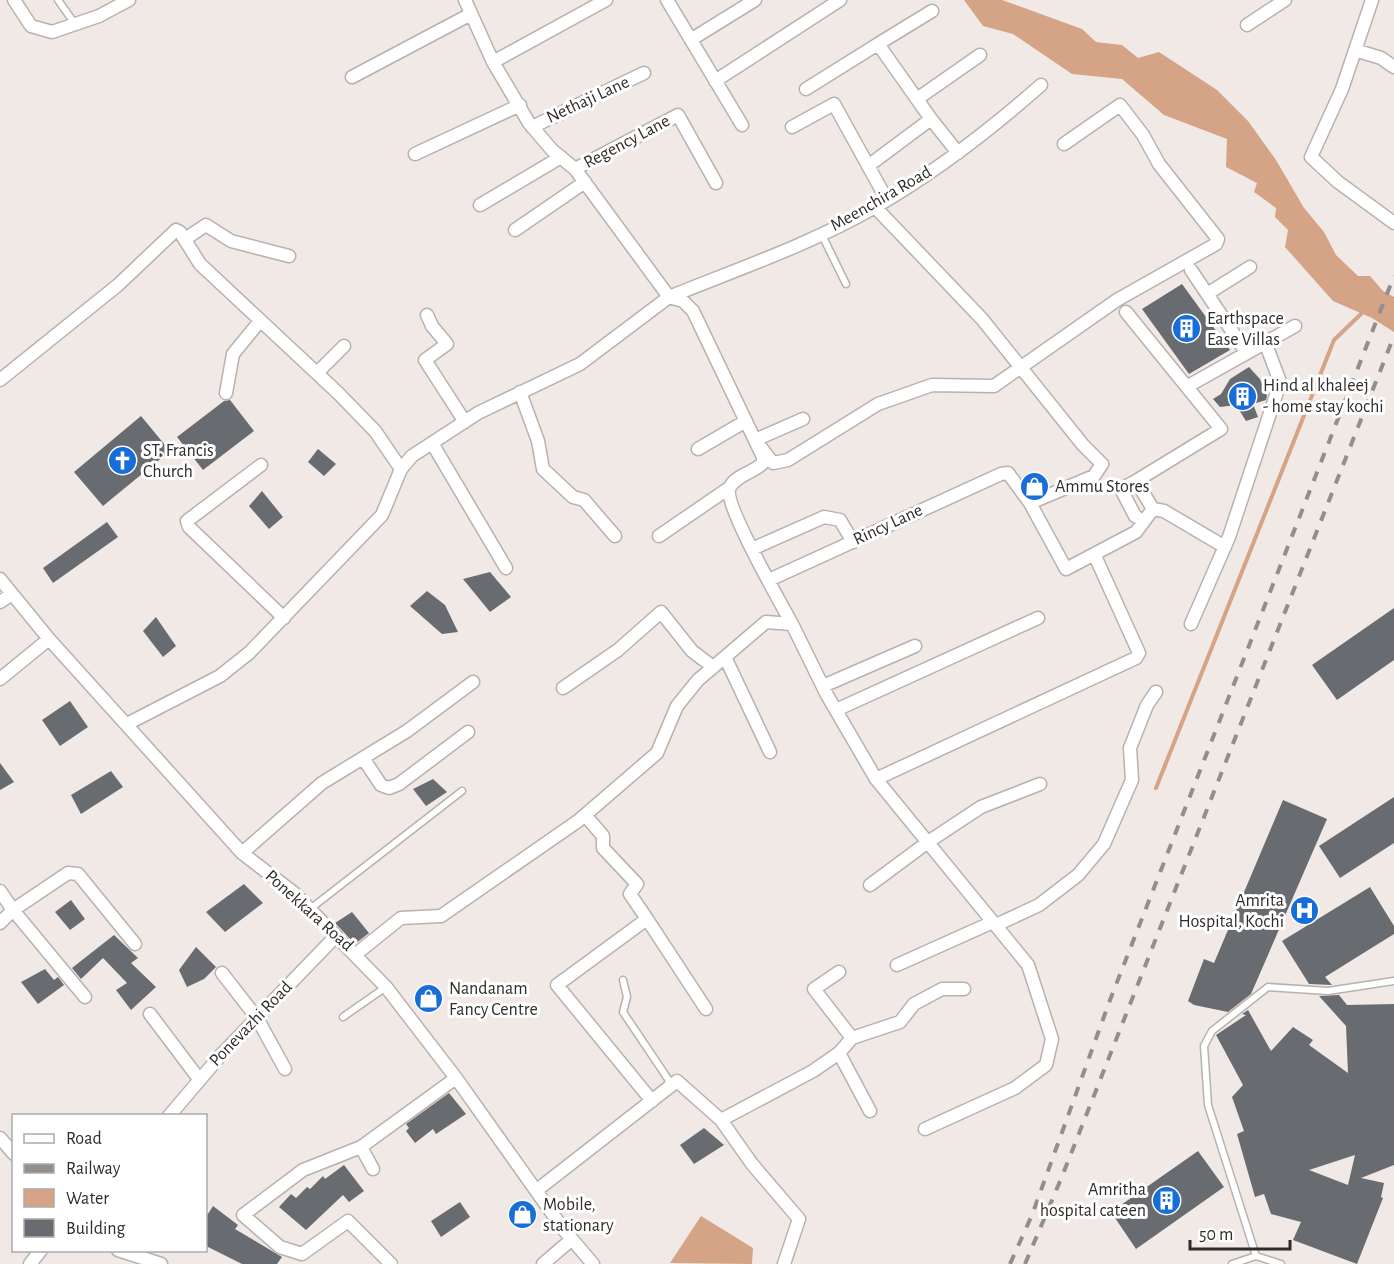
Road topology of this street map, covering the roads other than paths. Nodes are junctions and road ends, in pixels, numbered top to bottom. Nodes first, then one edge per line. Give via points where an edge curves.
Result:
1 (15, 0) edge
2 (58, 0) edge
3 (129, 0) edge
4 (465, 0) edge
5 (606, 0) edge
6 (755, 0) edge
7 (840, 0) edge
8 (1285, 0) edge
9 (1372, 0) edge
10 (672, 2) edge
11 (932, 11) dead end
12 (471, 14) junction
13 (75, 24) junction
14 (1247, 25) dead end
15 (692, 39) junction
16 (878, 44) junction
17 (1355, 50) junction
18 (980, 55) dead end
19 (493, 62) junction
20 (1394, 67) edge
21 (644, 74) dead end
22 (352, 77) dead end
23 (716, 81) junction
24 (1041, 85) dead end
25 (807, 89) dead end
26 (917, 99) junction
27 (519, 105) junction
28 (931, 119) junction
29 (742, 125) dead end
30 (532, 127) junction
31 (792, 127) dead end
32 (1064, 144) dead end
33 (958, 153) junction
34 (416, 154) dead end
35 (561, 157) junction
36 (868, 166) junction
37 (575, 169) junction
38 (585, 182) junction
39 (716, 183) dead end
40 (887, 200) junction
41 (480, 206) dead end
42 (875, 207) junction
43 (1394, 223) edge
44 (515, 230) dead end
45 (821, 233) junction
46 (185, 239) junction
47 (289, 256) dead end
48 (1250, 267) dead end
49 (1191, 270) dead end
50 (846, 284) dead end
51 (1207, 294) junction
52 (669, 297) junction
53 (1126, 312) dead end
54 (427, 315) dead end
55 (260, 321) junction
56 (1295, 326) dead end
57 (1265, 342) junction
58 (344, 346) dead end
59 (1246, 352) junction
60 (1020, 368) junction
61 (317, 374) junction
62 (0, 380) edge
63 (1188, 386) junction
64 (520, 392) junction
65 (226, 393) dead end
66 (803, 419) dead end
67 (746, 421) junction
68 (465, 422) junction
69 (755, 440) junction
70 (432, 443) junction
71 (698, 449) dead end
72 (261, 465) dead end
73 (401, 469) junction
74 (1136, 481) junction
75 (729, 488) junction
76 (1030, 503) junction
77 (1153, 509) junction
78 (1143, 521) junction
79 (615, 536) dead end
80 (659, 536) dead end
81 (853, 542) junction
82 (1225, 547) junction
83 (752, 549) junction
84 (1095, 556) junction
85 (506, 568) dead end
86 (0, 579) edge
87 (769, 580) junction
88 (12, 594) junction
89 (0, 602) edge
90 (284, 618) junction
91 (1038, 618) dead end
92 (792, 624) junction
93 (1191, 624) dead end
94 (49, 639) junction
95 (915, 646) dead end
96 (725, 657) junction
97 (713, 667) junction
98 (0, 679) edge
99 (473, 682) dead end
100 (823, 686) junction
101 (562, 688) dead end
102 (1156, 692) dead end
103 (836, 710) junction
104 (127, 724) junction
105 (468, 732) dead end
106 (770, 752) dead end
107 (363, 758) junction
108 (876, 779) junction
109 (1040, 783) dead end
110 (462, 791) dead end
111 (585, 815) junction
112 (928, 842) junction
113 (242, 853) junction
114 (870, 885) dead end
115 (0, 891) edge
116 (309, 909) junction
117 (13, 910) junction
118 (647, 919) junction
119 (0, 923) edge
120 (995, 924) junction
121 (336, 936) junction
122 (135, 944) dead end
123 (356, 954) junction
124 (897, 965) dead end
125 (839, 972) dead end
126 (222, 973) dead end
127 (623, 980) dead end
128 (1394, 981) edge
129 (386, 987) junction
130 (964, 989) dead end
131 (85, 997) dead end
132 (706, 1009) dead end
133 (150, 1014) dead end
134 (343, 1017) dead end
135 (257, 1018) junction
136 (852, 1038) junction
137 (839, 1053) junction
138 (285, 1069) dead end
139 (456, 1078) junction
140 (200, 1079) junction
141 (673, 1085) junction
142 (652, 1101) junction
143 (870, 1111) dead end
144 (171, 1114) edge
145 (721, 1120) junction
146 (925, 1129) dead end
147 (0, 1138) edge
148 (361, 1147) junction
149 (12, 1152) edge
150 (373, 1169) dead end
151 (537, 1190) junction
152 (572, 1239) junction
153 (40, 1252) edge
154 (121, 1252) edge
155 (1256, 1256) junction
156 (30, 1264) edge
157 (161, 1264) edge
158 (391, 1264) edge
159 (543, 1264) edge
160 (593, 1264) edge
161 (784, 1264) edge
162 (1232, 1264) edge
163 (1281, 1264) edge

1 - 13 street via 31,26 52,32
2 - 13 lane
3 - 13 street
4 - 12 street
5 - 19 street
6 - 15 street
7 - 23 street
8 - 14 street
9 - 17 street
10 - 15 street
11 - 16 street
12 - 19 street
12 - 22 street
15 - 23 street
16 - 25 street
16 - 26 street
17 - 20 street via 1382,58
17 - 43 street via 1311,157
18 - 26 street
19 - 27 street
21 - 30 street, Nethaji Lane
23 - 29 street
24 - 33 street, Meenchira Road
26 - 28 street
27 - 30 street
27 - 34 street
28 - 33 street
28 - 36 street
30 - 35 street
31 - 36 street via 834,104
32 - 60 street via 1120,105 1143,135 1158,164 1218,239 1216,244 1117,300
33 - 40 street, Meenchira Road
35 - 37 street
35 - 41 street
36 - 40 street
37 - 38 street
37 - 39 street, Regency Lane via 678,115
38 - 44 street
38 - 52 street
40 - 42 street, Meenchira Road
42 - 45 street, Meenchira Road
42 - 60 street via 982,320
45 - 50 lane
45 - 52 street, Meenchira Road
46 - 47 street via 206,225 231,241
46 - 55 street via 200,264
46 - 62 street via 176,230 118,285
48 - 51 street
49 - 51 street
51 - 59 street
52 - 64 street, Meenchira Road via 580,364
52 - 67 street via 683,301 693,311
53 - 63 street
54 - 68 street via 447,344 425,360
55 - 61 street
55 - 65 street via 233,354
56 - 57 street
57 - 59 street
57 - 82 street via 1279,379 1277,392
58 - 61 street
59 - 63 street
60 - 69 street via 994,386 932,384 879,404 788,460 773,463
60 - 76 street via 1102,465 1094,476
61 - 73 street via 375,431
63 - 74 street via 1221,429
64 - 68 street, Meenchira Road
64 - 79 street via 538,441 543,469 573,497 584,500
66 - 69 street
67 - 69 street
67 - 71 street
68 - 70 street, Meenchira Road
69 - 75 street via 763,463 740,476
70 - 73 street, Meenchira Road
70 - 85 street
72 - 90 street via 187,521
73 - 90 street via 382,515
74 - 77 street
74 - 78 street via 1121,489
75 - 80 street
75 - 83 street via 728,498
76 - 81 street, Rincy Lane via 1008,473 1001,474
76 - 84 street via 1066,569
77 - 78 street
77 - 82 street via 1164,511
78 - 84 street via 1136,531
81 - 83 street via 840,520 824,517
81 - 87 street, Rincy Lane
82 - 93 street
83 - 87 street
84 - 108 street via 1139,653 1136,658
86 - 88 street, Ponekkara Road
87 - 92 street
88 - 89 street
88 - 94 street, Ponekkara Road
90 - 104 street via 220,676
91 - 103 street
92 - 96 street via 766,622
92 - 100 street
94 - 98 street
94 - 104 street, Ponekkara Road
95 - 100 street
96 - 97 street
96 - 106 street
97 - 101 street via 692,651 661,612 618,650
97 - 111 street via 677,706 657,753
99 - 107 street via 408,731
100 - 103 street
102 - 120 street via 1131,748 1132,780 1104,844 1078,875 1039,905
103 - 108 street
104 - 113 street, Ponekkara Road
105 - 107 street via 389,788 381,785
107 - 113 street via 322,783
108 - 112 street
109 - 112 street via 981,807
110 - 116 lane
111 - 118 street via 603,836 603,848 637,884 630,894
111 - 123 street via 441,916 401,918
112 - 114 street
112 - 120 street
113 - 116 street, Ponekkara Road
115 - 117 street
116 - 121 street, Ponekkara Road
117 - 119 street
117 - 122 street via 68,873 78,874
117 - 131 street
118 - 132 street
118 - 142 street via 557,985
120 - 124 street
120 - 146 street via 1028,965 1052,1039 1046,1065 1015,1088
121 - 123 street, Ponekkara Road
121 - 135 street, Ponevazhi Road
123 - 129 street, Ponekkara Road
125 - 136 street via 814,989
126 - 135 street
127 - 141 lane via 627,997 623,1012
128 - 155 lane via 1328,991 1268,987 1212,1031 1204,1046 1208,1105
129 - 134 lane
129 - 139 street, Ponekkara Road
130 - 136 street via 942,989 914,1004 900,1022
133 - 140 street
135 - 138 street
135 - 140 street, Ponevazhi Road
136 - 137 street
137 - 143 street
137 - 145 street
139 - 148 street
139 - 151 street, Ponekkara Road
140 - 144 street, Ponevazhi Road
141 - 142 street
141 - 145 street
142 - 151 street
145 - 161 street via 799,1219
147 - 149 street
148 - 150 street
148 - 158 street via 303,1170 243,1215 280,1247 302,1254 348,1221
151 - 152 street, Ponekkara Road
152 - 159 street
152 - 160 street, Ponekkara Road
153 - 156 street
154 - 157 street
155 - 162 lane
155 - 163 lane

